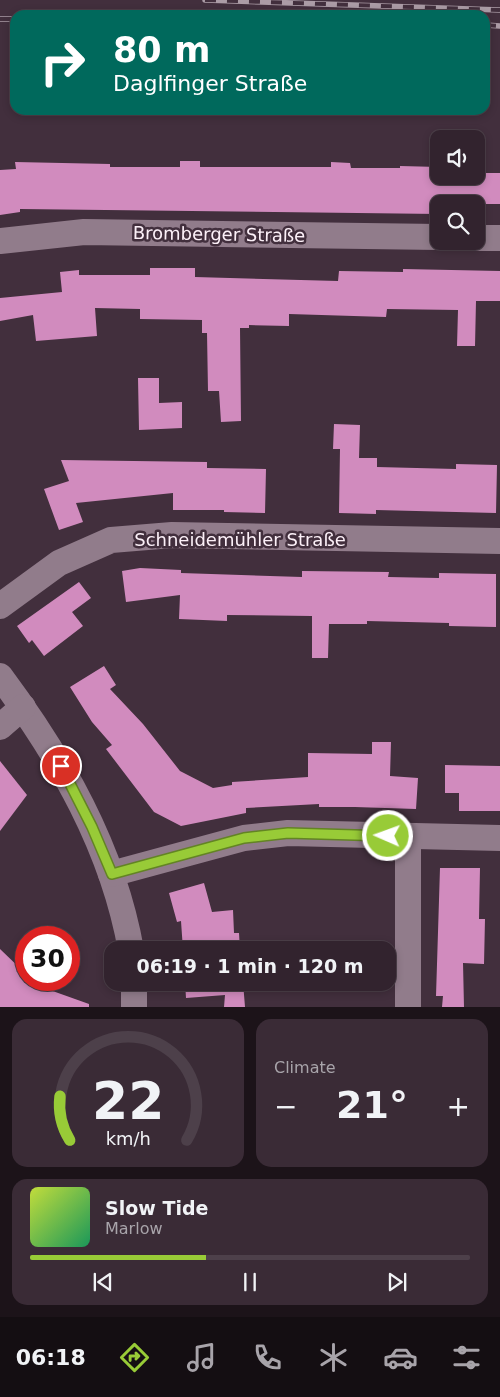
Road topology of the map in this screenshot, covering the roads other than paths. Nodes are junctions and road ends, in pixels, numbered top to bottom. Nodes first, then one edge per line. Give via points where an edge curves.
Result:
1 (430, 237) edge
2 (485, 238) edge
3 (500, 238) edge
4 (0, 241) edge
5 (500, 542) edge
6 (0, 606) edge
7 (9, 695) edge
8 (0, 727) edge
9 (408, 837) junction
10 (500, 838) edge
11 (112, 874) junction
12 (129, 941) edge
13 (134, 991) edge
14 (134, 1007) edge
15 (408, 1007) edge

1 - 4 street, Bromberger Straße via 84,232
2 - 3 street
5 - 6 street, Schneidemühler Straße via 172,535 111,540 59,562
7 - 8 street
7 - 11 street via 69,779
9 - 10 street
9 - 11 street via 288,833 244,838
9 - 15 street
11 - 12 street
13 - 14 street

